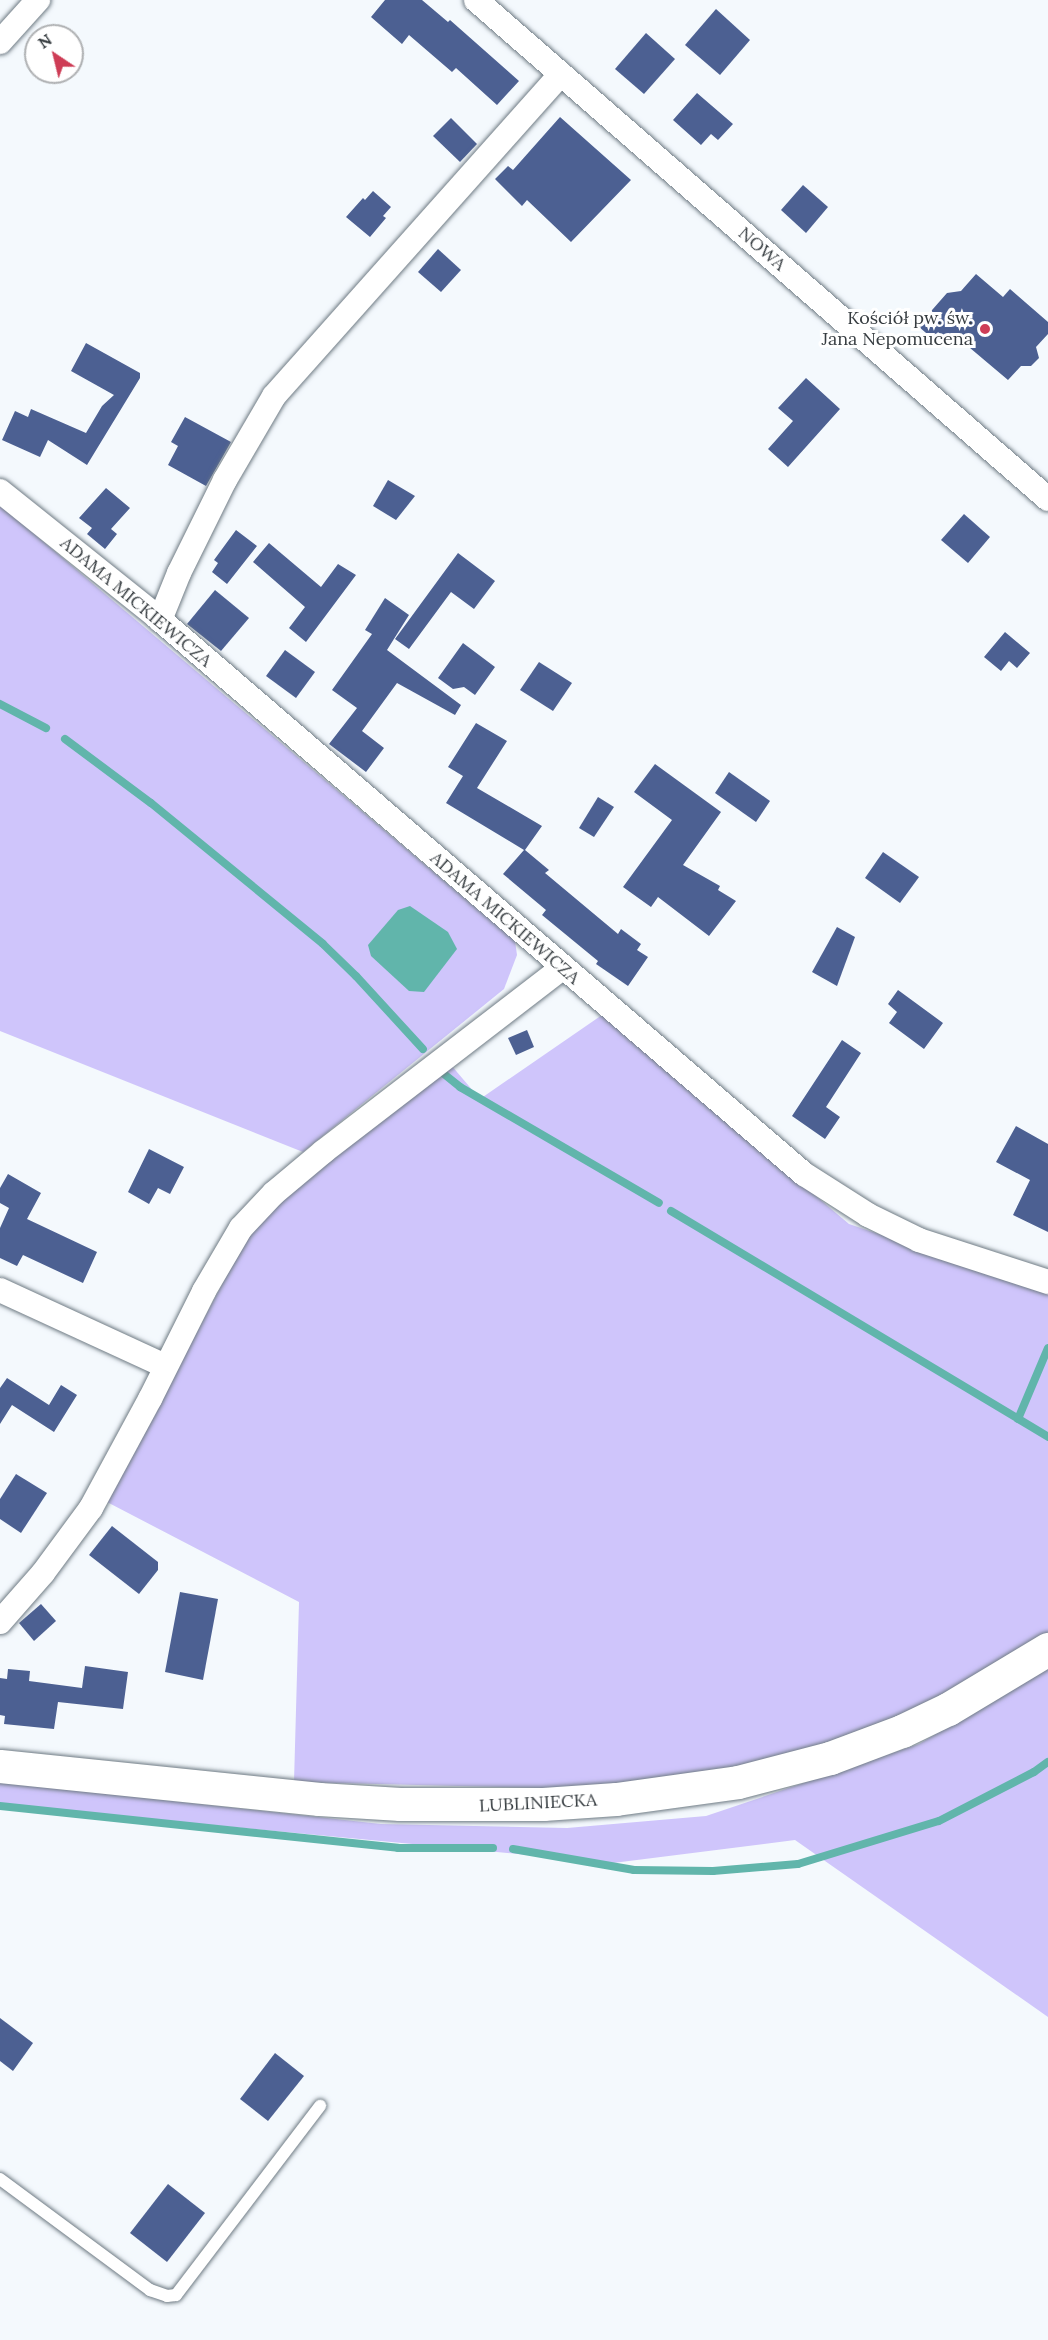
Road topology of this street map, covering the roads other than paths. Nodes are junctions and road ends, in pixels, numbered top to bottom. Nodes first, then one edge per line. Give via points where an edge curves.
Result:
1 (38, 0) edge
2 (476, 0) edge
3 (0, 42) edge
4 (561, 74) junction
5 (0, 491) edge
6 (1048, 499) edge
7 (160, 620) junction
8 (562, 968) junction
9 (1048, 1282) edge
10 (0, 1290) edge
11 (165, 1366) junction
12 (0, 1622) edge
13 (1048, 1649) edge
14 (0, 1766) edge
15 (320, 2106) dead end
16 (0, 2179) edge

1 - 3 street
2 - 4 street, NOWA
4 - 6 street, NOWA
4 - 7 street via 274,396 194,541
5 - 7 street, ADAMA MICKIEWICZA
7 - 8 street, ADAMA MICKIEWICZA
8 - 9 street, ADAMA MICKIEWICZA via 761,1139 844,1201 919,1240
8 - 11 street via 341,1137 257,1209 226,1249
10 - 11 street
11 - 12 street via 91,1508 44,1573
13 - 14 main road, LUBLINIECKA via 948,1709 830,1758 738,1782 616,1799 532,1805 319,1800
15 - 16 lane via 176,2295 150,2290

